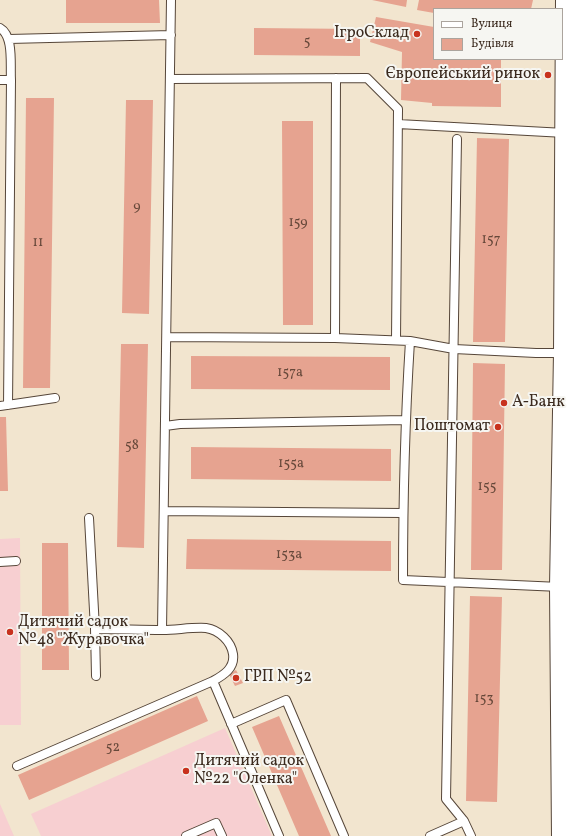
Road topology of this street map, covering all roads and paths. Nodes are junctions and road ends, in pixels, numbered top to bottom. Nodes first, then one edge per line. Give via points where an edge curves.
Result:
1 (171, 0) edge
2 (567, 0) edge
3 (0, 28) edge
4 (171, 35) junction
5 (9, 39) junction
6 (336, 78) junction
7 (170, 79) junction
8 (0, 80) edge
9 (11, 80) junction
10 (398, 124) junction
11 (566, 133) junction
12 (457, 139) dead end
13 (568, 286) edge
14 (167, 337) junction
15 (334, 338) junction
16 (396, 340) junction
17 (410, 340) junction
18 (454, 349) junction
19 (565, 353) junction
20 (55, 398) dead end
21 (4, 406) edge
22 (405, 420) junction
23 (165, 426) junction
24 (164, 511) junction
25 (403, 513) junction
26 (89, 518) dead end
27 (16, 561) dead end
28 (0, 562) edge
29 (450, 583) junction
30 (561, 587) junction
31 (95, 629) junction
32 (162, 630) junction
33 (567, 655) edge
34 (96, 676) dead end
35 (213, 682) junction
36 (231, 724) junction
37 (16, 766) dead end
38 (464, 821) junction
39 (186, 836) edge
40 (222, 836) edge
41 (279, 836) edge
42 (344, 836) edge
43 (430, 836) edge
44 (471, 836) edge
45 (563, 836) edge

1 - 4 lane
2 - 11 main road
3 - 5 lane
4 - 5 lane
4 - 7 lane
5 - 9 lane
6 - 7 lane
6 - 10 lane via 367,78 398,108
6 - 15 lane
7 - 14 lane
8 - 9 lane
9 - 21 lane
10 - 11 lane
10 - 16 lane
11 - 13 main road
12 - 18 lane
13 - 19 main road
14 - 15 lane
14 - 23 lane
15 - 16 lane
16 - 17 lane
17 - 18 lane
17 - 22 lane
18 - 19 lane
18 - 29 lane
19 - 30 main road
20 - 21 lane
22 - 23 lane
22 - 25 lane
23 - 24 lane
24 - 25 lane
24 - 32 lane
25 - 29 lane via 403,580
26 - 31 lane
27 - 28 lane
29 - 30 lane
29 - 38 lane via 446,798
30 - 33 main road
31 - 32 lane
31 - 34 lane
32 - 35 lane via 206,628 217,632 226,640 234,660 230,669
33 - 45 main road
35 - 36 lane
35 - 37 lane
36 - 41 lane
36 - 42 lane via 286,700
38 - 43 lane
38 - 44 lane
39 - 40 lane via 216,823

